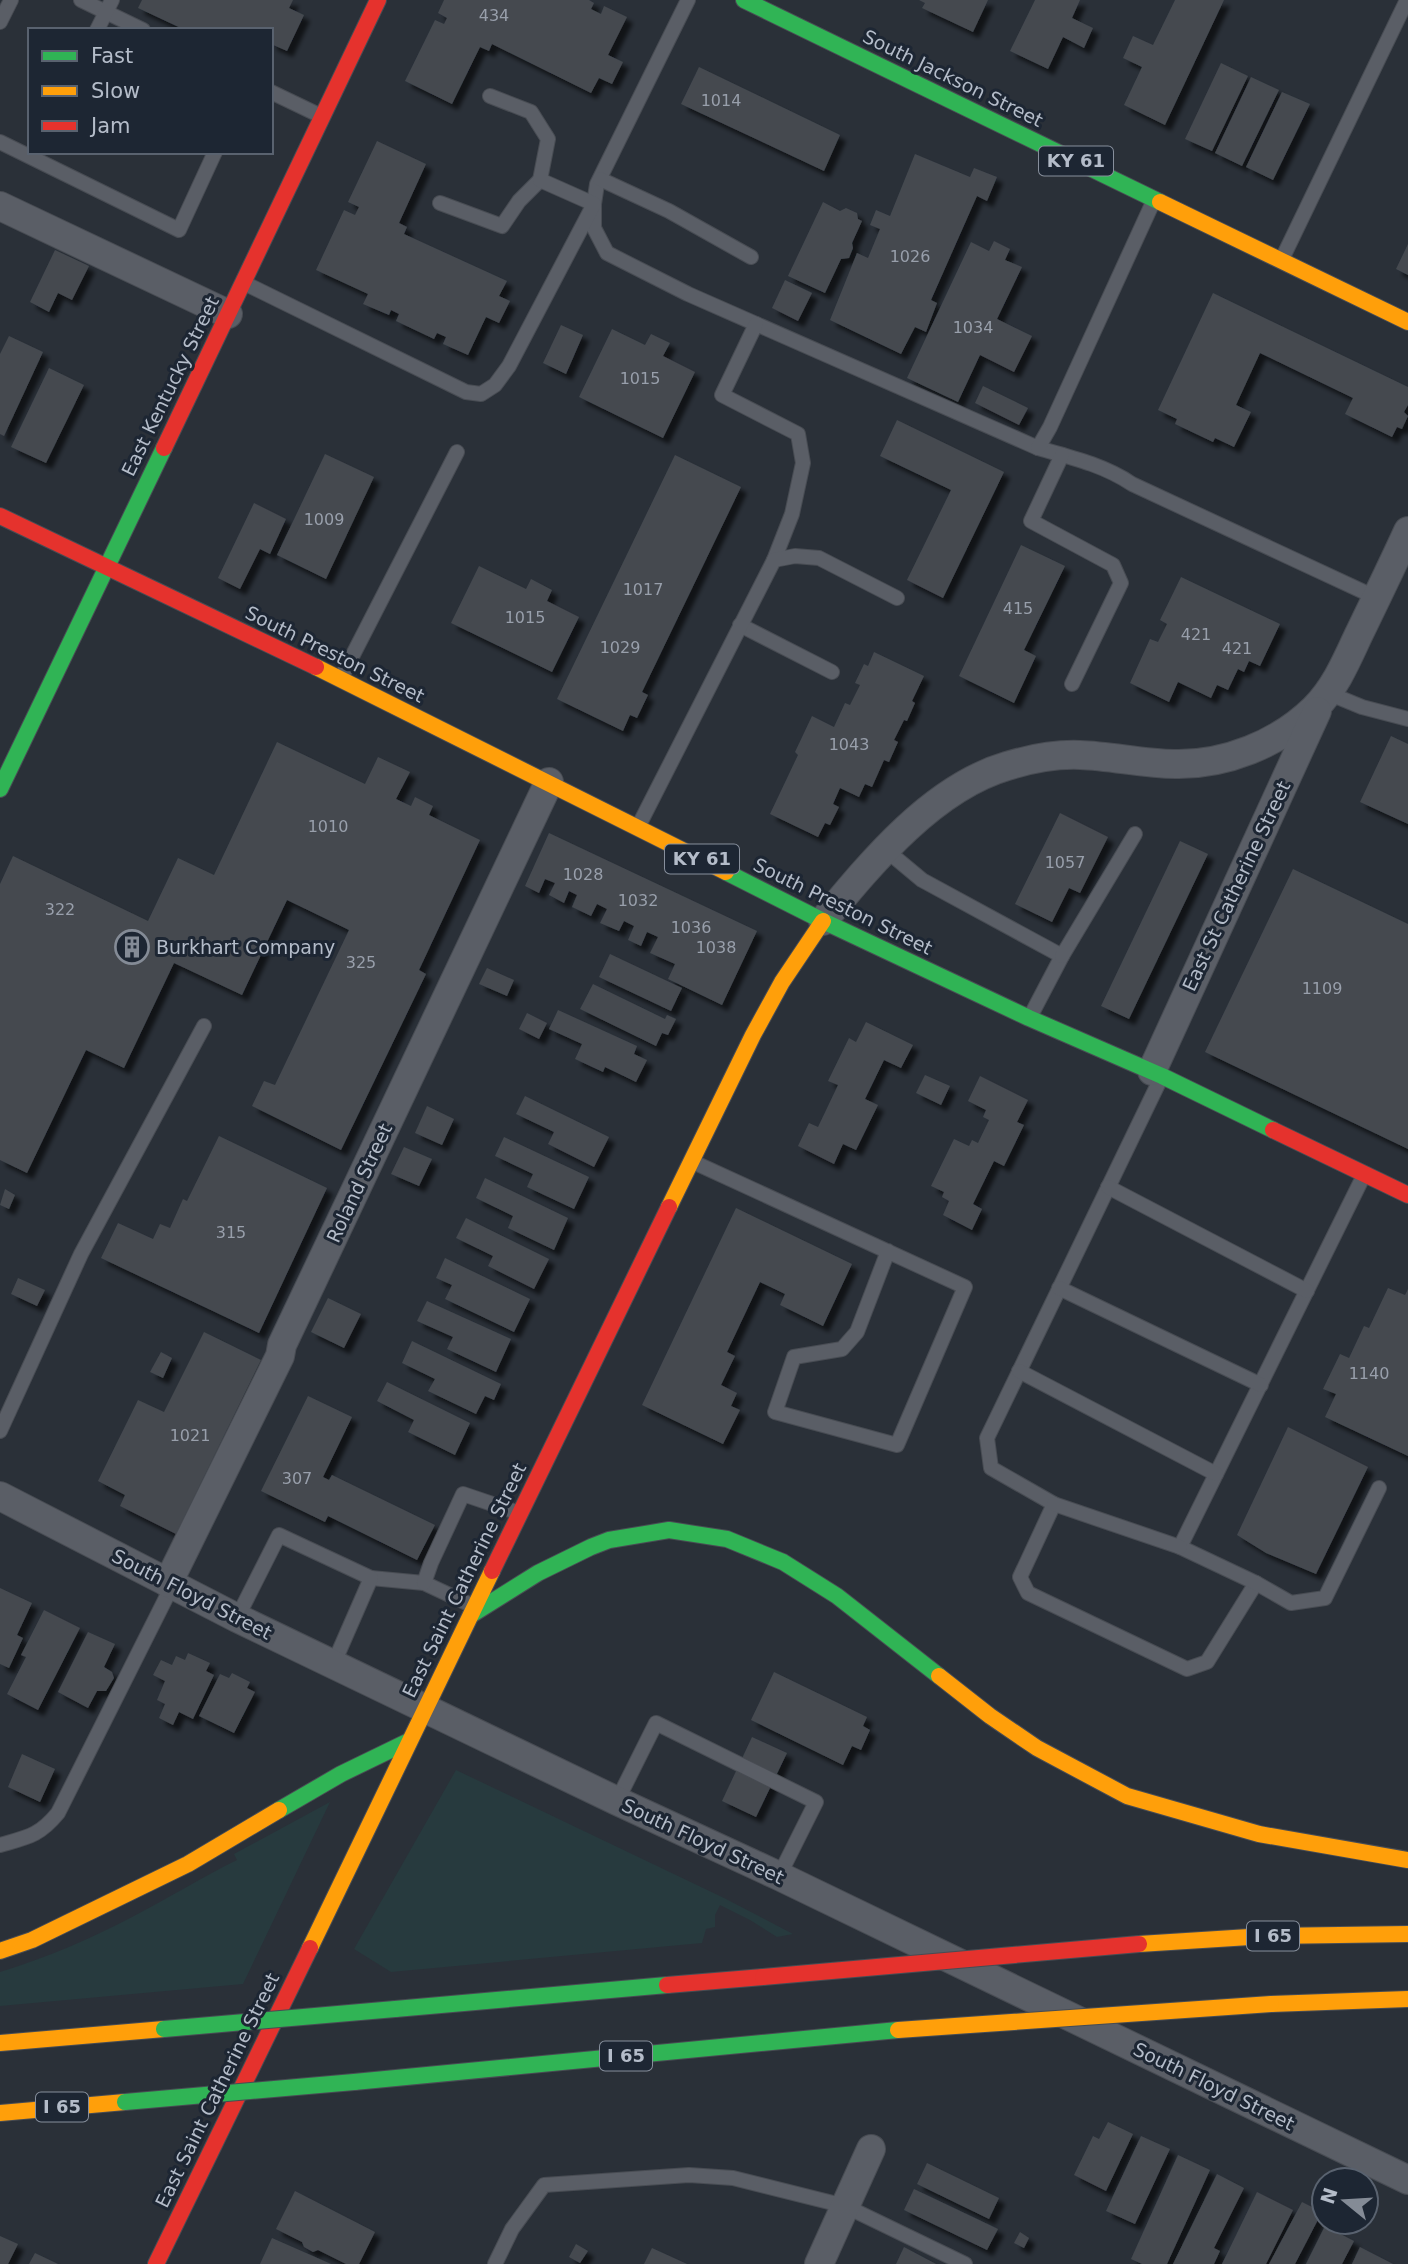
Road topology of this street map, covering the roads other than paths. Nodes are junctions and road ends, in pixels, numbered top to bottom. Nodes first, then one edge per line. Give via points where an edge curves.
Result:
1 (11, 0) edge
2 (81, 0) edge
3 (378, 0) edge
4 (688, 0) edge
5 (744, 0) edge
6 (1407, 0) edge
7 (109, 6) edge
8 (0, 22) edge
9 (98, 28) edge
10 (140, 28) edge
11 (273, 93) edge
12 (490, 96) dead end
13 (322, 116) junction
14 (0, 142) edge
15 (28, 152) edge
16 (214, 154) edge
17 (35, 155) edge
18 (600, 179) junction
19 (540, 180) junction
20 (1155, 199) junction
21 (440, 203) dead end
22 (594, 204) junction
23 (0, 206) edge
24 (751, 257) dead end
25 (1282, 260) junction
26 (243, 282) junction
27 (228, 314) junction
28 (1408, 322) edge
29 (757, 324) junction
30 (1038, 448) junction
31 (457, 452) dead end
32 (1062, 455) junction
33 (0, 516) edge
34 (1408, 531) edge
35 (774, 560) junction
36 (107, 567) junction
37 (897, 598) dead end
38 (1377, 598) junction
39 (740, 625) junction
40 (832, 672) dead end
41 (341, 679) junction
42 (1072, 684) dead end
43 (1324, 697) junction
44 (1408, 719) edge
45 (549, 782) junction
46 (0, 789) edge
47 (638, 827) junction
48 (1135, 834) dead end
49 (886, 850) junction
50 (823, 921) junction
51 (1062, 956) junction
52 (1029, 1018) junction
53 (204, 1026) dead end
54 (1157, 1074) junction
55 (690, 1161) junction
56 (1364, 1174) junction
57 (1108, 1187) junction
58 (1408, 1195) edge
59 (888, 1251) junction
60 (1059, 1288) junction
61 (1307, 1291) junction
62 (1019, 1371) junction
63 (1261, 1385) junction
64 (0, 1431) edge
65 (1216, 1474) junction
66 (1379, 1488) dead end
67 (0, 1496) edge
68 (1054, 1504) junction
69 (519, 1513) junction
70 (1180, 1547) junction
71 (371, 1578) junction
72 (425, 1583) junction
73 (1256, 1583) junction
74 (170, 1584) junction
75 (473, 1611) junction
76 (237, 1618) junction
77 (333, 1665) junction
78 (425, 1709) junction
79 (409, 1741) junction
80 (617, 1801) junction
81 (0, 1845) edge
82 (1408, 1860) edge
83 (779, 1876) junction
84 (1408, 1934) edge
85 (0, 1951) edge
86 (1408, 1999) edge
87 (0, 2043) edge
88 (0, 2113) edge
89 (871, 2149) dead end
90 (1408, 2180) edge
91 (845, 2206) junction
92 (156, 2264) edge
93 (495, 2264) edge
94 (819, 2264) edge
95 (965, 2264) edge

1 - 8 lane
2 - 7 lane
3 - 13 main road, East Kentucky Street
4 - 18 lane
5 - 20 main road, South Jackson Street / KY 61
6 - 25 lane
7 - 9 lane
7 - 10 lane
11 - 13 lane
12 - 19 lane via 531,112 548,139
13 - 26 main road, East Kentucky Street
14 - 15 lane
16 - 17 lane via 178,230
18 - 22 lane
18 - 24 lane
19 - 21 lane via 502,226
19 - 22 lane
20 - 25 main road, South Jackson Street / KY 61
20 - 30 lane
22 - 26 lane via 509,366 495,385 481,394 466,392
22 - 29 lane via 594,228 607,253
23 - 27 street
25 - 28 main road, South Jackson Street / KY 61
26 - 27 main road, East Kentucky Street
27 - 36 main road, East Kentucky Street
29 - 30 lane
29 - 35 lane via 722,396 798,434 803,463 792,513
30 - 32 lane
31 - 41 lane
32 - 38 lane via 1116,474
32 - 42 lane via 1031,521 1113,565 1121,583
33 - 36 main road, South Preston Street / KY 61
34 - 38 street, East St Catherine Street
35 - 37 lane via 819,558
35 - 39 lane
36 - 41 main road, South Preston Street / KY 61
36 - 46 main road, East Kentucky Street
38 - 43 street, East St Catherine Street
39 - 40 lane
39 - 47 lane
41 - 45 main road, South Preston Street / KY 61
43 - 44 lane
43 - 49 street, East St Catherine Street via 1291,728 1267,742 1214,761 1173,764 1078,755 1005,766 941,799
43 - 54 street, East St Catherine Street
45 - 47 main road, South Preston Street / KY 61
45 - 74 street, Roland Street
47 - 50 main road, South Preston Street / KY 61
48 - 51 lane
49 - 50 street, East St Catherine Street
49 - 51 lane via 922,880
50 - 52 main road, South Preston Street / KY 61
50 - 55 main road, East Saint Catherine Street via 760,1020
51 - 52 lane
52 - 54 main road, South Preston Street / KY 61
53 - 64 lane via 81,1254
54 - 56 main road, South Preston Street / KY 61
54 - 57 lane
55 - 59 lane
55 - 69 main road, East Saint Catherine Street
56 - 58 main road, South Preston Street / KY 61
56 - 61 lane
57 - 60 lane
57 - 61 lane
59 - 59 lane via 965,1287 897,1445 775,1412 794,1357 842,1349 857,1332
60 - 62 lane
60 - 63 lane
61 - 63 lane
62 - 65 lane
62 - 68 lane via 987,1438 991,1468
63 - 65 lane
65 - 70 lane
66 - 73 lane via 1325,1598 1291,1603
67 - 74 street, South Floyd Street
68 - 70 lane
68 - 73 lane via 1020,1577 1028,1593 1187,1669 1208,1662
69 - 72 lane via 463,1494
69 - 75 main road, East Saint Catherine Street
70 - 73 lane
71 - 72 lane
71 - 76 lane via 279,1535
71 - 77 lane
72 - 75 lane
74 - 76 street, South Floyd Street
74 - 81 lane via 58,1813 44,1829
75 - 78 main road, East Saint Catherine Street
75 - 82 main road via 542,1571 611,1539 677,1531 740,1542 777,1558 848,1603 986,1714 1122,1794 1225,1828
76 - 77 street, South Floyd Street
77 - 78 street, South Floyd Street
78 - 79 main road, East Saint Catherine Street
78 - 80 street, South Floyd Street
79 - 85 main road via 341,1774 188,1864
79 - 92 main road, East Saint Catherine Street
80 - 83 street, South Floyd Street
80 - 83 lane via 656,1723 816,1802
83 - 90 street, South Floyd Street
84 - 87 main road, I 65, bridge via 1139,1944
86 - 88 main road, I 65, bridge via 1271,2004 898,2031
89 - 91 street
91 - 93 lane via 733,2178 689,2175 544,2185 512,2229
91 - 94 street
91 - 95 lane

